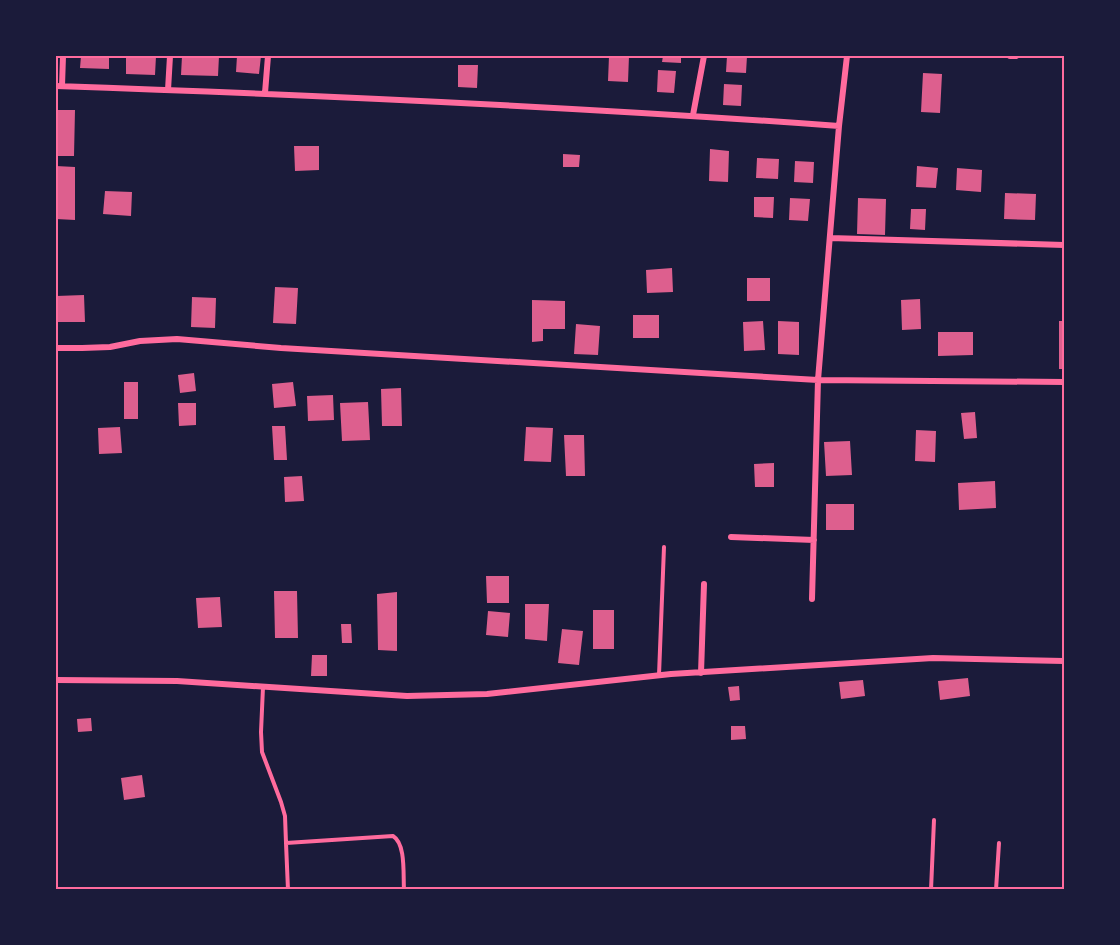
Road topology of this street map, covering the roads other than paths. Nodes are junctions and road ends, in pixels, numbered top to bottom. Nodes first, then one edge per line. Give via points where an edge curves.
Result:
1 (63, 56) edge
2 (170, 56) edge
3 (268, 56) edge
4 (704, 56) edge
5 (847, 56) edge
6 (59, 86) edge
7 (168, 90) junction
8 (265, 93) junction
9 (693, 115) junction
10 (839, 126) junction
11 (830, 238) junction
12 (1065, 246) edge
13 (56, 348) edge
14 (818, 380) junction
15 (1065, 382) edge
16 (731, 537) dead end
17 (814, 540) junction
18 (664, 546) dead end
19 (704, 584) dead end
20 (812, 599) dead end
21 (1065, 661) edge
22 (701, 673) junction
23 (659, 676) junction
24 (56, 680) edge
25 (263, 687) junction
26 (934, 820) dead end
27 (286, 843) junction
28 (999, 843) dead end
29 (288, 890) edge
30 (404, 890) edge
31 (931, 890) edge
32 (996, 890) edge

1 - 6 street
2 - 7 street
3 - 8 street
4 - 9 street
5 - 10 street
6 - 7 street
7 - 8 street
8 - 9 street
9 - 10 street
10 - 11 street
11 - 12 street
11 - 14 street
13 - 14 street via 177,339
14 - 15 street
14 - 17 street
16 - 17 street
17 - 20 street
18 - 23 lane
19 - 22 street
21 - 22 street via 933,658
22 - 23 street
23 - 25 street via 487,694 407,696
24 - 25 street via 177,681
25 - 27 lane via 262,752 285,816
26 - 31 lane
27 - 29 lane
27 - 30 lane via 393,836 402,846
28 - 32 lane

